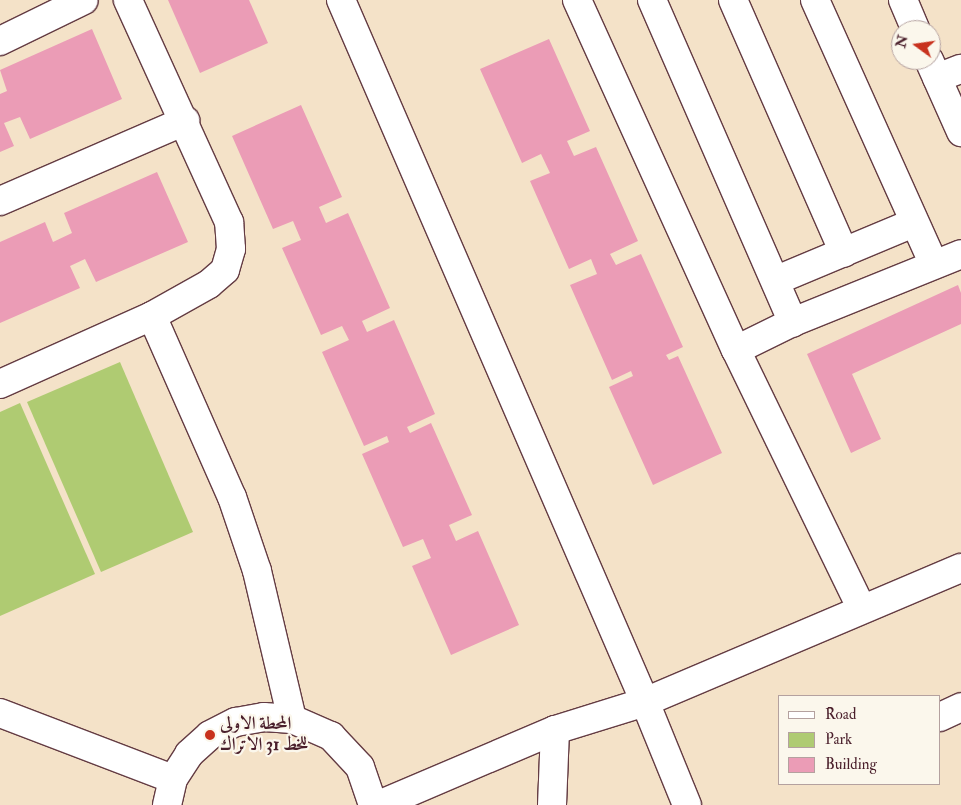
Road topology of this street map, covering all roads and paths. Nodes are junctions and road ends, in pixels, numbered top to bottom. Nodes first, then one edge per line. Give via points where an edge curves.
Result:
1 (84, 0) edge
2 (128, 0) edge
3 (341, 0) edge
4 (577, 0) edge
5 (652, 0) edge
6 (733, 0) edge
7 (815, 0) edge
8 (903, 0) edge
9 (912, 20) edge
10 (0, 42) edge
11 (943, 69) edge
12 (185, 121) junction
13 (961, 132) edge
14 (0, 201) edge
15 (913, 223) junction
16 (844, 252) junction
17 (961, 254) edge
18 (934, 265) junction
19 (777, 280) junction
20 (152, 316) junction
21 (793, 322) junction
22 (736, 350) junction
23 (0, 384) edge
24 (961, 568) edge
25 (862, 609) junction
26 (645, 702) junction
27 (961, 707) edge
28 (0, 713) edge
29 (941, 717) edge
30 (292, 719) junction
31 (555, 730) junction
32 (170, 792) edge
33 (374, 805) edge
34 (379, 805) edge
35 (552, 805) edge
36 (687, 805) edge

1 - 10 street
2 - 12 street
3 - 26 street
4 - 22 street
5 - 19 street
6 - 16 street
7 - 15 street
8 - 9 street
11 - 13 street
12 - 14 street
12 - 20 street via 229,222 231,249 226,270 209,284
15 - 16 street
15 - 18 street
16 - 19 street
17 - 18 street
18 - 21 street
19 - 21 street
20 - 23 street
20 - 30 street via 232,497 257,571
21 - 22 street
22 - 25 street
24 - 25 street
25 - 26 street
26 - 31 street
26 - 36 street
27 - 29 street
28 - 32 street
30 - 32 street via 236,722 210,735 188,754
30 - 33 street via 325,733 347,750 360,767
31 - 34 street
31 - 35 street

